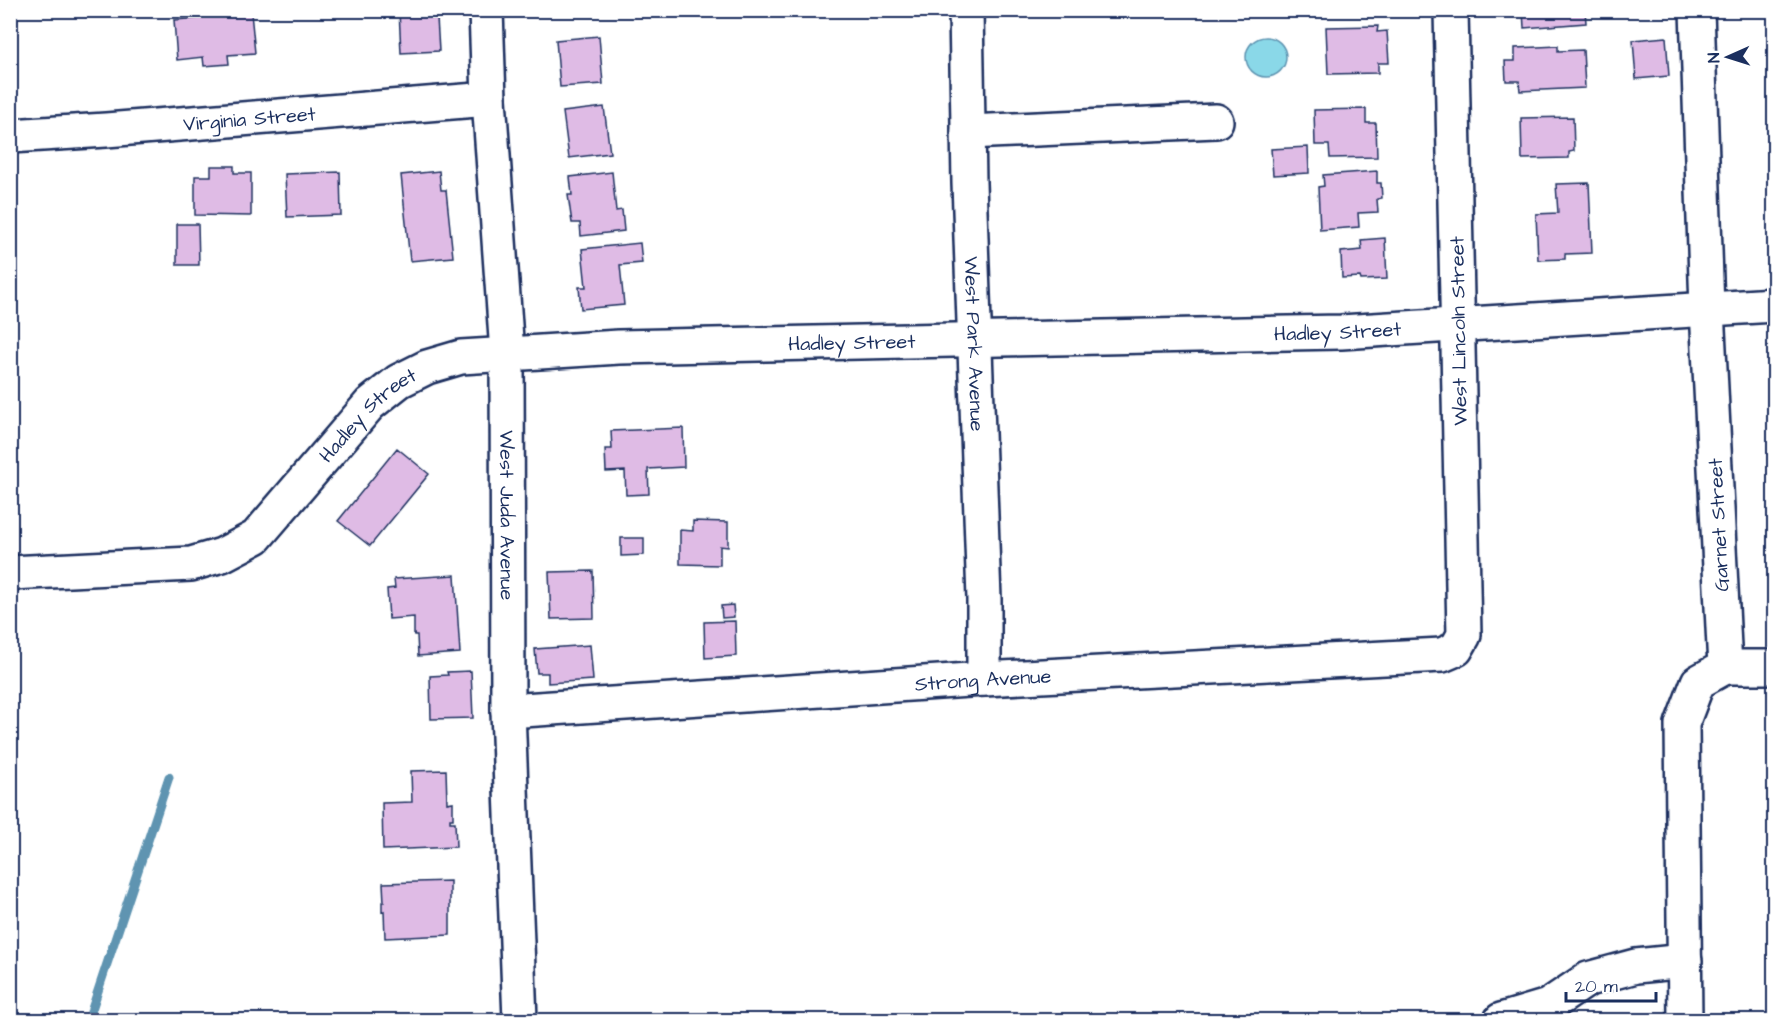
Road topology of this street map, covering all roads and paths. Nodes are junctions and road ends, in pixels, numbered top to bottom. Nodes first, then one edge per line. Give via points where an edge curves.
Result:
1 (486, 10) edge
2 (966, 10) edge
3 (1451, 10) edge
4 (1697, 10) edge
5 (489, 99) junction
6 (1216, 121) dead end
7 (968, 132) junction
8 (10, 136) edge
9 (1774, 305) edge
10 (1707, 309) junction
11 (1458, 325) junction
12 (974, 339) junction
13 (507, 353) junction
14 (10, 573) edge
15 (1456, 649) joint
16 (1725, 667) junction
17 (1774, 667) edge
18 (984, 679) junction
19 (508, 711) junction
20 (1684, 961) junction
21 (519, 1020) edge
22 (1501, 1020) edge
23 (1685, 1020) edge

1 - 5 street, West Juda Avenue
2 - 7 street, West Park Avenue
3 - 11 street, West Lincoln Street
4 - 10 street, Garnet Street
5 - 8 street, Virginia Street
5 - 13 street, West Juda Avenue
6 - 7 street
7 - 12 street, West Park Avenue
9 - 10 street, Hadley Street
10 - 11 street, Hadley Street
10 - 16 street, Garnet Street
11 - 12 street, Hadley Street via 1341,332
11 - 15 street, West Lincoln Street via 1464,635
12 - 13 street, Hadley Street
12 - 18 street, West Park Avenue
13 - 14 street, Hadley Street via 461,357 399,381 370,404 256,537 222,555 191,564
13 - 19 street, West Juda Avenue
15 - 18 street, Strong Avenue via 1442,655
16 - 17 street
16 - 20 street via 1698,682 1682,724
18 - 19 street, Strong Avenue
19 - 21 street, West Juda Avenue
20 - 22 street via 1636,966 1588,979 1548,1006
20 - 23 street

